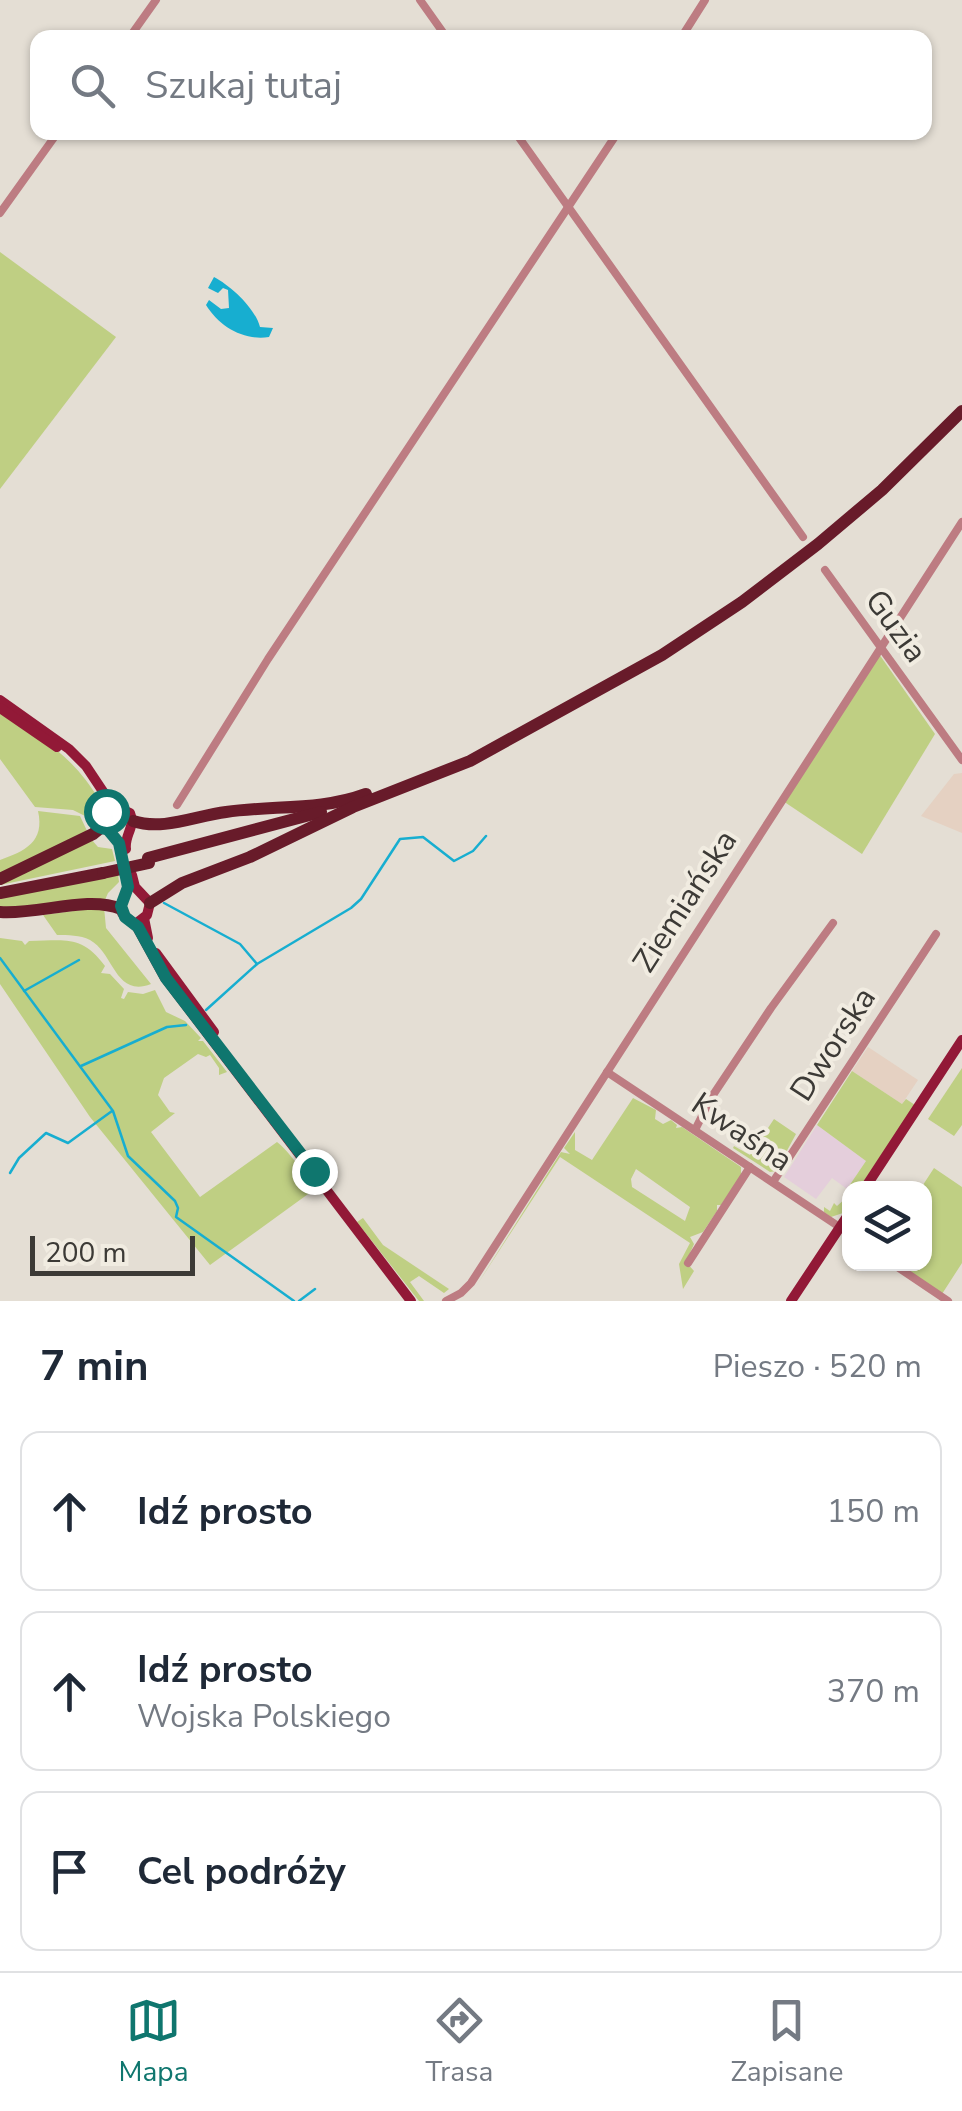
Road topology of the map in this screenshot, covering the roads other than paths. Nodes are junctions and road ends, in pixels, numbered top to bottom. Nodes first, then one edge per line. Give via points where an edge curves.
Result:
1 (156, 0) edge
2 (420, 0) edge
3 (705, 0) edge
4 (135, 30) edge
5 (441, 30) edge
6 (685, 30) edge
7 (52, 140) edge
8 (521, 140) edge
9 (613, 140) edge
10 (568, 207) junction
11 (0, 213) edge
12 (962, 410) edge
13 (962, 522) edge
14 (804, 537) dead end
15 (825, 570) dead end
16 (880, 646) junction
17 (0, 700) edge
18 (0, 708) edge
19 (960, 754) edge
20 (357, 802) junction
21 (177, 804) dead end
22 (109, 816) junction
23 (133, 821) junction
24 (123, 846) junction
25 (0, 880) edge
26 (0, 891) edge
27 (150, 903) junction
28 (121, 909) junction
29 (0, 912) edge
30 (139, 920) junction
31 (833, 923) dead end
32 (936, 934) dead end
33 (962, 1040) edge
34 (607, 1072) junction
35 (666, 1111) junction
36 (660, 1120) dead end
37 (695, 1130) junction
38 (750, 1167) junction
39 (870, 1181) edge
40 (772, 1182) junction
41 (842, 1228) edge
42 (842, 1234) edge
43 (688, 1263) dead end
44 (903, 1271) edge
45 (411, 1301) edge
46 (446, 1301) edge
47 (791, 1301) edge
48 (948, 1301) edge

1 - 4 street
2 - 5 street
3 - 6 street
7 - 11 street
8 - 10 street
9 - 10 street
10 - 14 street
10 - 21 street
12 - 20 highway via 882,490 742,602 603,690 470,761
13 - 16 street, Ziemiańska
15 - 16 street, Guzia
16 - 19 street, Guzia
16 - 34 street, Ziemiańska
17 - 22 main road via 76,755 112,804
18 - 22 main road via 71,758
20 - 23 highway via 225,812 158,825
20 - 26 highway, bridge via 264,835
20 - 27 highway
22 - 23 main road via 127,811
22 - 24 main road
22 - 25 highway via 93,834
23 - 24 main road
24 - 27 main road via 134,884
24 - 28 main road via 128,887
27 - 30 main road
28 - 29 highway via 100,904
28 - 30 main road
30 - 45 main road via 166,978
31 - 37 street
32 - 40 street, Dworska
33 - 39 main road
34 - 35 street, Kwaśna
34 - 46 street, Ziemiańska via 468,1287
35 - 36 street
35 - 37 street, Kwaśna
37 - 38 street, Kwaśna
38 - 40 street, Kwaśna
38 - 43 street via 696,1238
40 - 41 street, Kwaśna
42 - 47 main road
44 - 48 street

